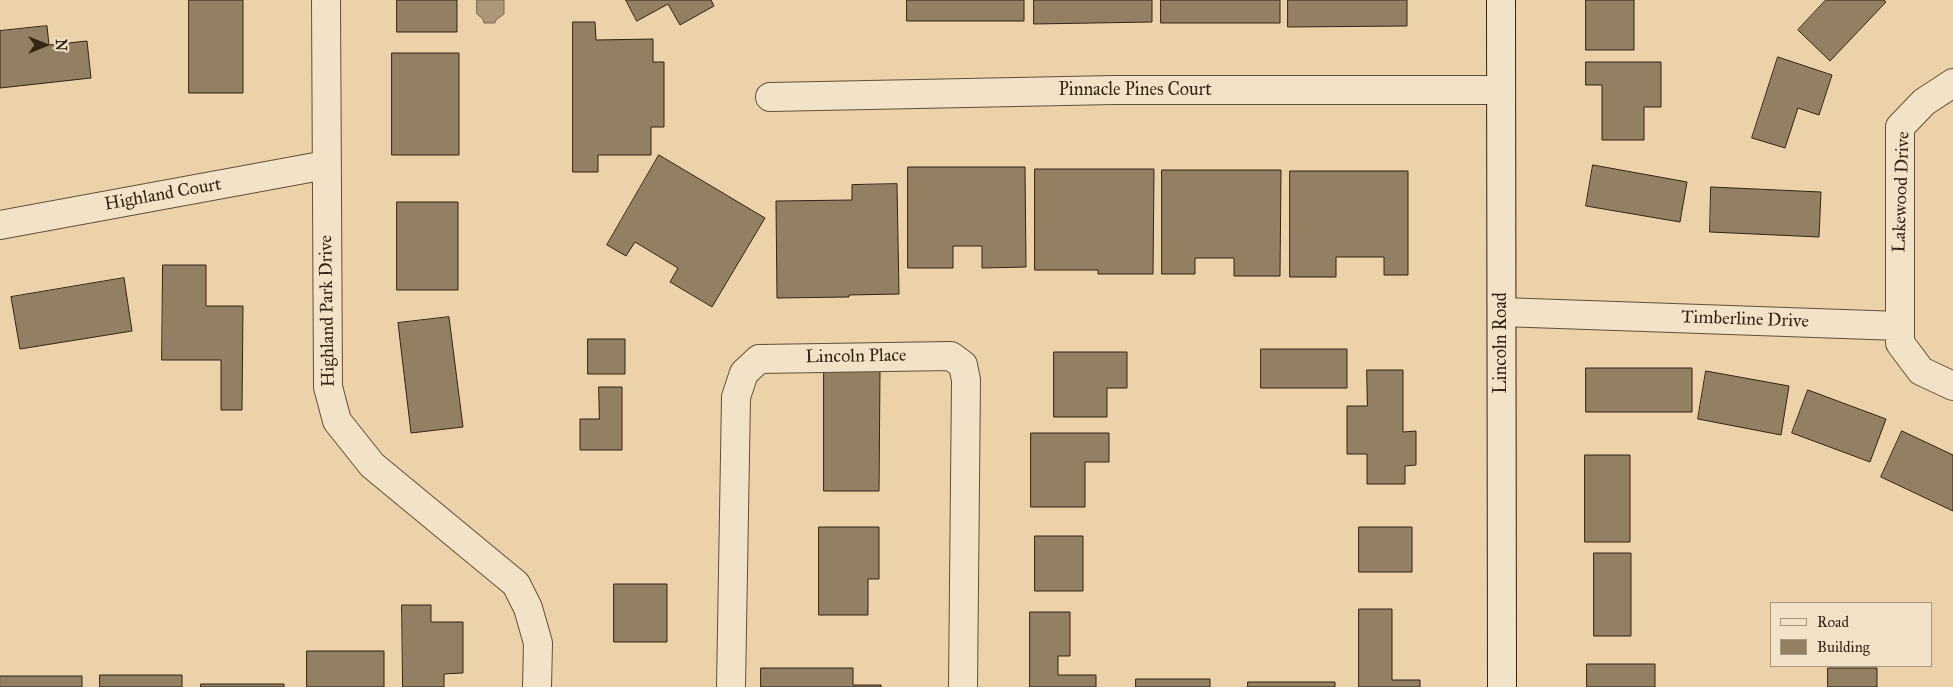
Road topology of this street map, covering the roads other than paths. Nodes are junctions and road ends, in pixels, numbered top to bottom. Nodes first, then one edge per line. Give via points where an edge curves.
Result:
1 (326, 0) edge
2 (1501, 0) edge
3 (1953, 83) edge
4 (1501, 90) junction
5 (770, 97) dead end
6 (326, 165) junction
7 (0, 225) edge
8 (1502, 312) junction
9 (1900, 326) junction
10 (1953, 386) edge
11 (537, 687) edge
12 (731, 687) edge
13 (963, 687) edge
14 (1502, 687) edge

1 - 6 street, Highland Park Drive
2 - 4 street, Lincoln Road
3 - 9 street, Lakewood Drive via 1924,102 1900,127
4 - 5 street, Pinnacle Pines Court via 1114,90
4 - 8 street, Lincoln Road
6 - 7 street, Highland Court
6 - 11 street, Highland Park Drive via 328,387 337,422 372,465 516,584 528,608 538,643
8 - 9 street, Timberline Drive
8 - 14 street, Lincoln Road
9 - 10 street via 1900,343 1921,371
12 - 13 street, Lincoln Place via 736,396 744,373 759,359 951,356 963,365 966,380

